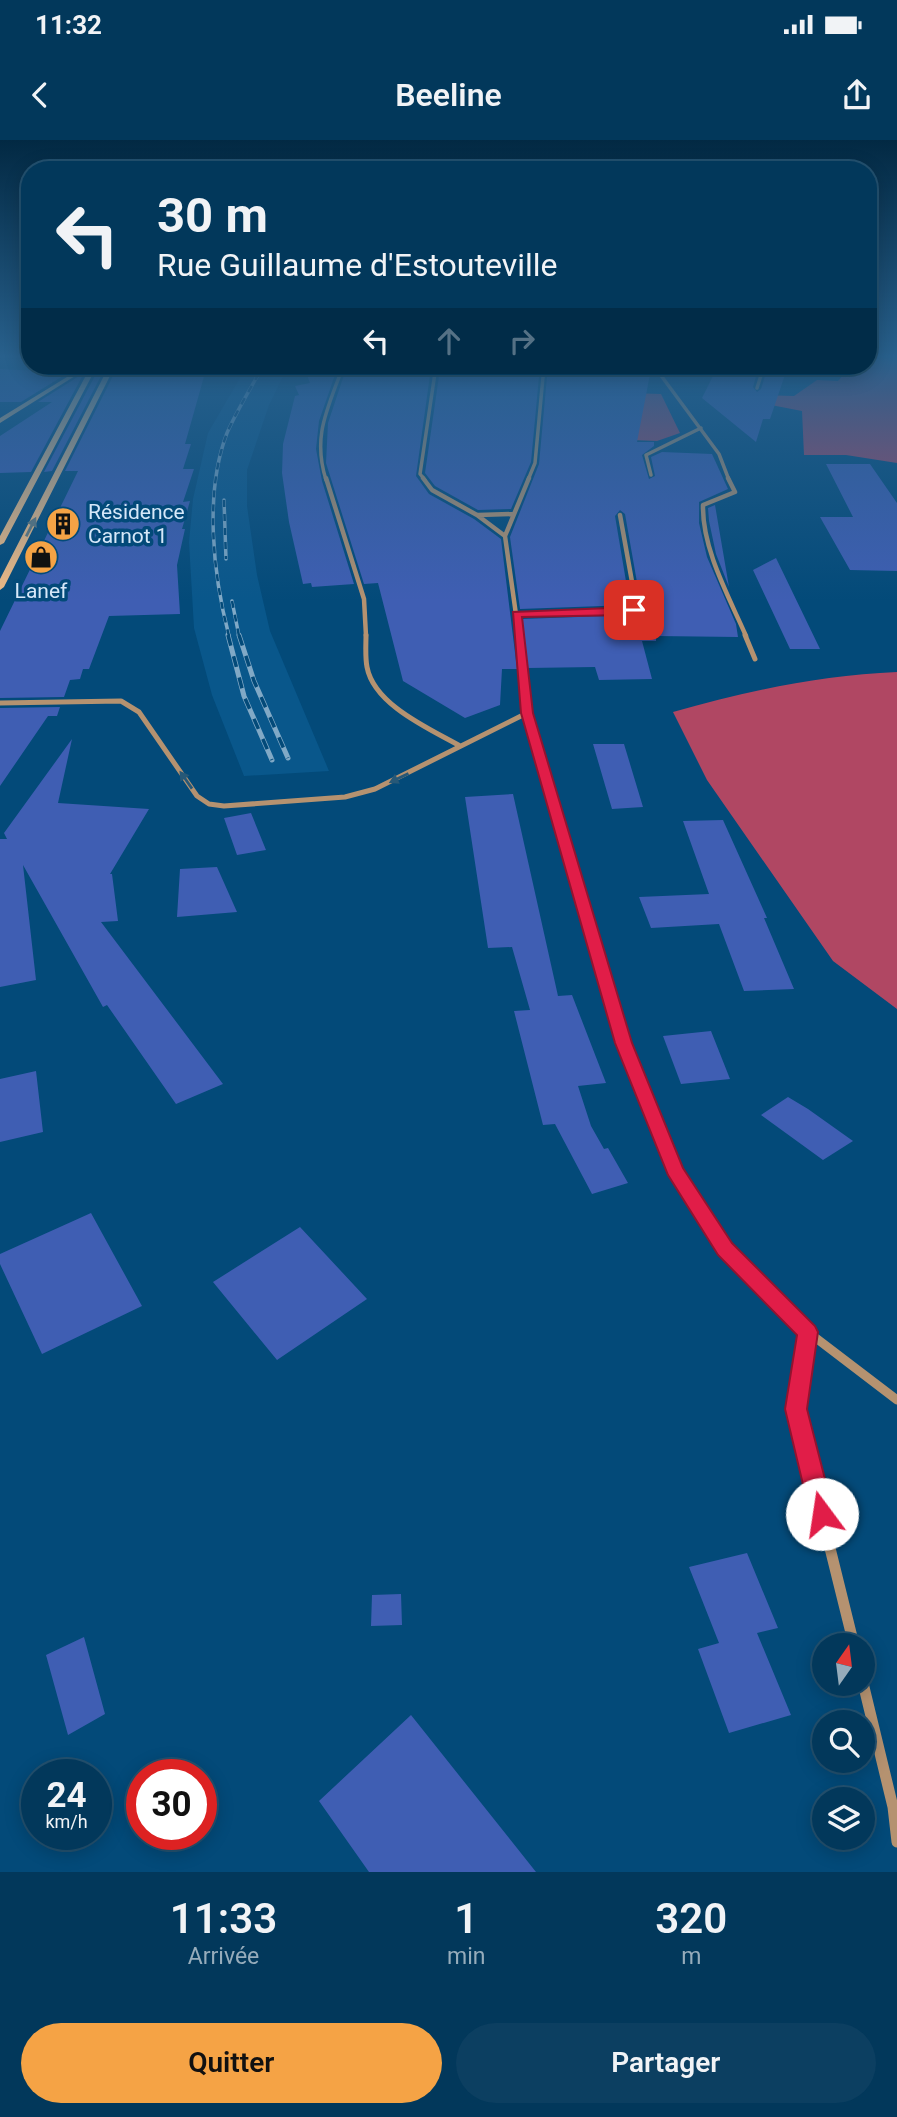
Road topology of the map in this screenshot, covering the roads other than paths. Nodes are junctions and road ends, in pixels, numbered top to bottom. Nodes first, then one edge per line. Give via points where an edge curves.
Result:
1 (54, 439) edge
2 (75, 439) edge
3 (320, 439) edge
4 (425, 439) edge
5 (537, 439) edge
6 (679, 439) edge
7 (708, 439) edge
8 (651, 475) dead end
9 (513, 514) junction
10 (477, 515) junction
11 (620, 515) dead end
12 (505, 536) junction
13 (0, 543) edge
14 (0, 587) edge
15 (517, 614) junction
16 (755, 659) dead end
17 (0, 702) edge
18 (527, 713) junction
19 (460, 746) junction
20 (808, 1332) junction
21 (897, 1399) edge
22 (851, 1633) edge
23 (866, 1696) edge
24 (897, 1842) edge

1 - 13 main road
14 -> 2 main road
3 - 19 street via 319,457 364,599 367,669 379,692 407,716
4 - 10 street via 420,474 432,490
5 - 9 street via 535,463
6 - 8 street via 646,455
7 - 16 street via 735,492 703,505 700,512
9 - 10 street
9 - 12 street
10 - 12 street
11 - 15 street via 634,610
12 - 15 street
15 - 18 street
19 -> 17 street via 398,779 345,797 224,806 197,796 139,712 121,701
18 - 19 street
18 - 20 street via 624,1043 675,1170 725,1249
20 - 21 street
20 - 22 street via 796,1409
23 - 24 street

